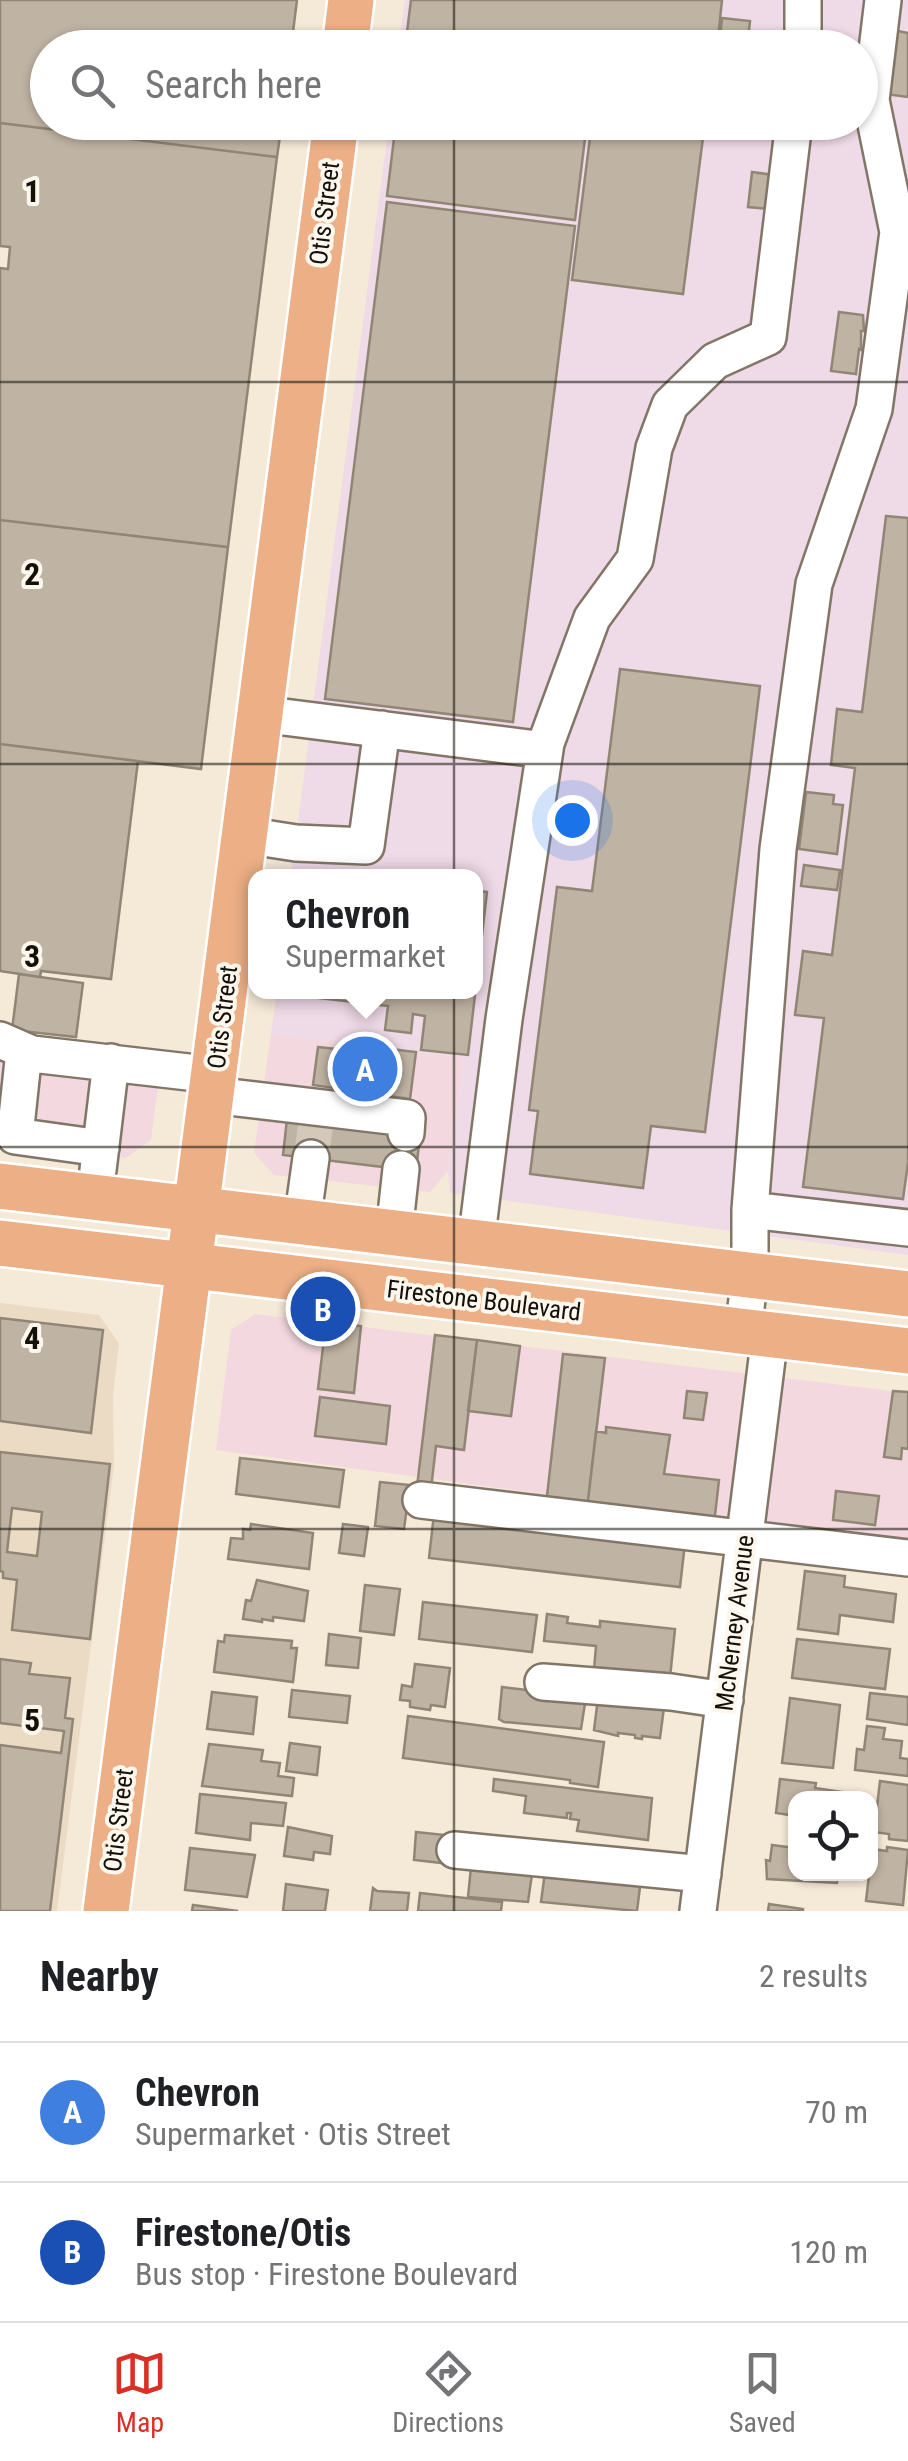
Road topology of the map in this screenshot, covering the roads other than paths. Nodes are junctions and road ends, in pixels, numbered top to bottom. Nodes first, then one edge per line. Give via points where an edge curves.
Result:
1 (351, 0) edge
2 (803, 0) edge
3 (883, 0) edge
4 (347, 30) edge
5 (803, 30) edge
6 (878, 42) edge
7 (878, 134) edge
8 (334, 140) edge
9 (792, 140) edge
10 (260, 714) junction
11 (382, 730) junction
12 (545, 750) junction
13 (245, 835) junction
14 (11, 1057) edge
15 (110, 1070) junction
16 (213, 1085) junction
17 (406, 1133) dead end
18 (101, 1148) junction
19 (311, 1158) tunnel mouth
20 (402, 1169) dead end
21 (0, 1186) edge
22 (95, 1198) junction
23 (197, 1210) junction
24 (750, 1210) junction
25 (302, 1222) junction
26 (908, 1228) edge
27 (394, 1233) junction
28 (0, 1243) edge
29 (476, 1243) junction
30 (190, 1265) junction
31 (750, 1276) junction
32 (908, 1294) edge
33 (756, 1333) junction
34 (908, 1351) edge
35 (421, 1500) dead end
36 (745, 1539) junction
37 (908, 1558) edge
38 (544, 1682) dead end
39 (724, 1700) junction
40 (455, 1850) dead end
41 (703, 1874) junction
42 (106, 1911) edge
43 (698, 1911) edge

1 - 4 main road
2 - 5 street
3 - 6 street, McNerney Avenue
7 - 24 street, McNerney Avenue via 898,232 874,409 814,584 778,849
8 - 10 main road, Otis Street
9 - 12 street via 768,337 715,361 670,405 654,448 634,558 592,618
10 - 11 street
10 - 13 main road, Otis Street
11 - 12 street
11 - 13 street via 366,846
12 - 29 street
13 - 16 main road, Otis Street
14 - 15 street
14 - 18 street via 16,1136
15 - 16 street
15 - 18 street
16 - 17 street via 317,1115 408,1118
16 - 23 main road, Otis Street
18 - 22 street
19 - 25 street
20 - 27 street
21 - 22 main road
22 - 23 main road
23 - 25 main road
23 - 30 main road, Otis Street
24 - 26 street
24 - 31 street, McNerney Avenue
25 - 27 main road
27 - 29 main road
28 - 30 main road, Firestone Boulevard
29 - 31 main road
30 - 33 main road, Firestone Boulevard
30 - 42 main road, Otis Street
31 - 32 main road
31 - 33 street, McNerney Avenue
33 - 34 main road, Firestone Boulevard
33 - 36 street, McNerney Avenue
35 - 36 street
36 - 37 street
36 - 39 street, McNerney Avenue
38 - 39 street
39 - 41 street, McNerney Avenue
40 - 41 street
41 - 43 street, McNerney Avenue

